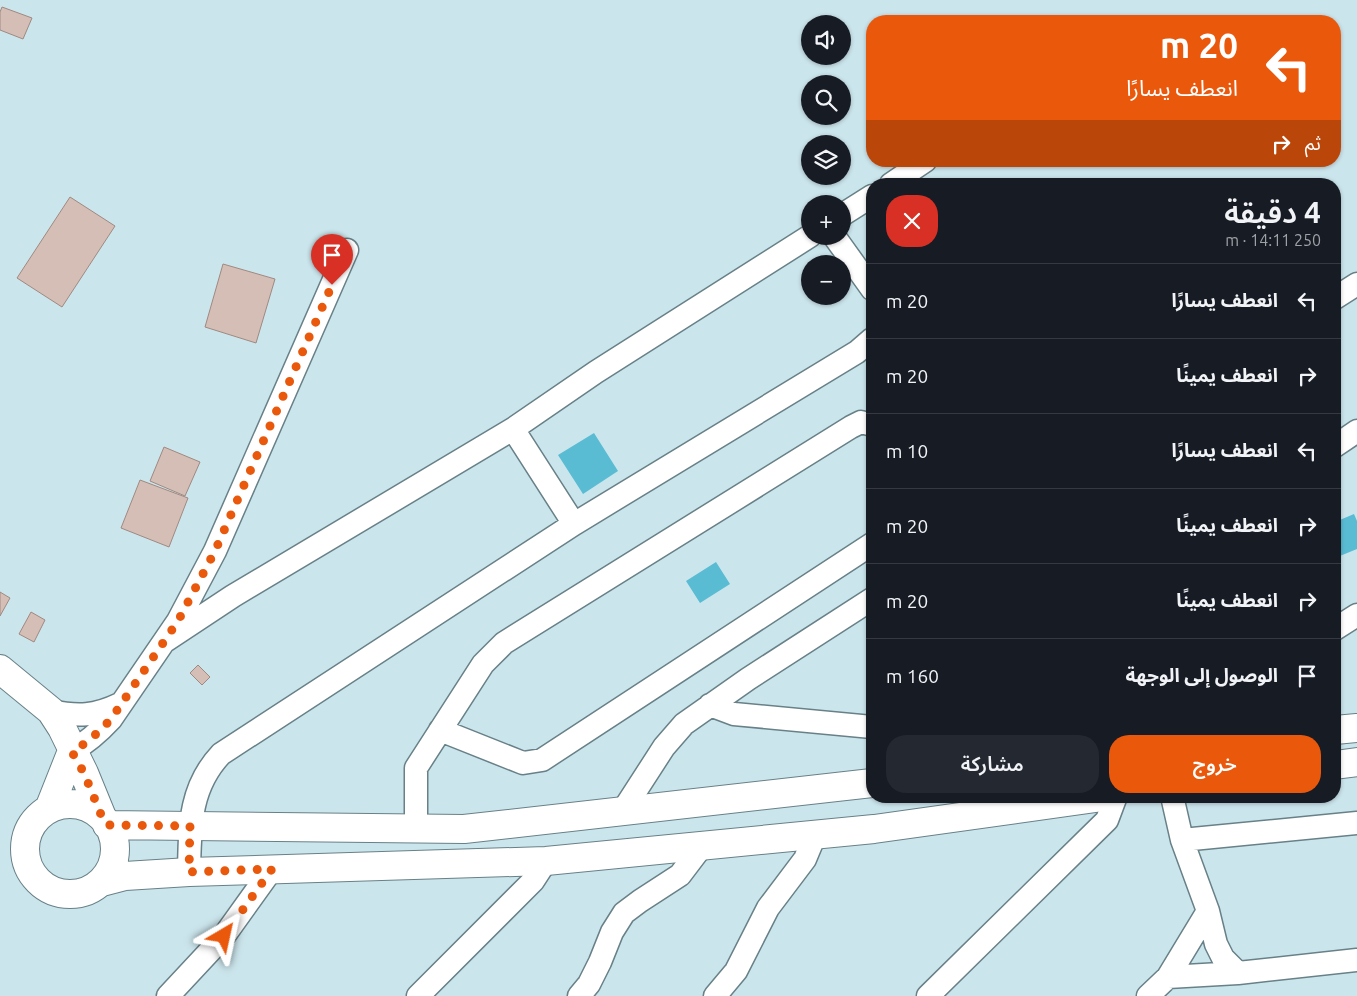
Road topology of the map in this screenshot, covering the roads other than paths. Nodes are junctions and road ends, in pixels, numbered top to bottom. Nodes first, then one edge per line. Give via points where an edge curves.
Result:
1 (916, 167) edge
2 (899, 178) edge
3 (866, 200) edge
4 (851, 209) edge
5 (801, 242) edge
6 (840, 245) edge
7 (348, 250) dead end
8 (866, 281) edge
9 (1357, 284) edge
10 (1341, 294) edge
11 (866, 347) edge
12 (866, 423) edge
13 (513, 429) junction
14 (1357, 431) edge
15 (1341, 442) edge
16 (574, 524) junction
17 (866, 548) edge
18 (201, 577) junction
19 (233, 596) junction
20 (866, 603) edge
21 (1357, 615) edge
22 (1341, 625) edge
23 (165, 641) junction
24 (0, 669) edge
25 (120, 704) junction
26 (710, 705) junction
27 (51, 711) junction
28 (866, 726) edge
29 (1357, 728) edge
30 (1341, 729) edge
31 (440, 730) junction
32 (72, 752) junction
33 (1357, 762) edge
34 (1341, 763) edge
35 (866, 785) edge
36 (1060, 803) edge
37 (1114, 803) edge
38 (1174, 803) edge
39 (49, 809) junction
40 (622, 812) junction
41 (104, 821) junction
42 (1357, 823) edge
43 (190, 826) junction
44 (416, 828) junction
45 (814, 835) junction
46 (1182, 840) junction
47 (702, 846) junction
48 (546, 861) junction
49 (272, 869) junction
50 (189, 872) junction
51 (102, 882) junction
52 (1208, 911) junction
53 (1357, 960) edge
54 (1238, 973) junction
55 (1168, 977) junction
56 (168, 996) edge
57 (418, 996) edge
58 (579, 996) edge
59 (715, 996) edge
60 (928, 996) edge
61 (1148, 996) edge

1 - 2 street
3 - 4 street
5 - 13 street via 596,372
6 - 8 street
7 - 18 street
9 - 10 street
11 - 16 street
12 - 31 street via 861,422 851,427 504,643 483,664
13 - 16 street
13 - 19 street
14 - 15 street
16 - 43 street via 222,754 201,781
17 - 31 street via 542,760 523,763
18 - 19 street via 215,589
18 - 23 street
19 - 23 street
20 - 26 street
21 - 22 street
23 - 25 street
24 - 27 street
25 - 27 street via 104,712 86,715
25 - 32 street via 100,732
26 - 28 street via 734,714
26 - 40 street via 684,724 664,747
27 - 32 street
29 - 30 street
31 - 44 street via 416,768
32 - 39 street
32 - 41 street
33 - 34 street
35 - 40 street
36 - 45 street
37 - 60 street via 1108,820
38 - 46 street
39 - 41 street via 73,804 89,808
39 - 51 street via 32,823 26,837 24,852 28,868 37,881 62,894 77,894
40 - 44 street via 464,828
41 - 43 street
41 - 51 street via 114,842 114,856
42 - 46 street
43 - 44 street
43 - 50 street
45 - 47 street
45 - 59 street via 806,859 768,908 736,971
46 - 52 street
47 - 48 street
47 - 58 street via 680,875 624,913 589,984
48 - 49 street
48 - 57 street via 533,881
49 - 50 street
49 - 56 street via 224,936
50 - 51 street via 125,876
52 - 54 street via 1216,944 1223,958
52 - 55 street
53 - 54 street
54 - 55 street
55 - 61 street

